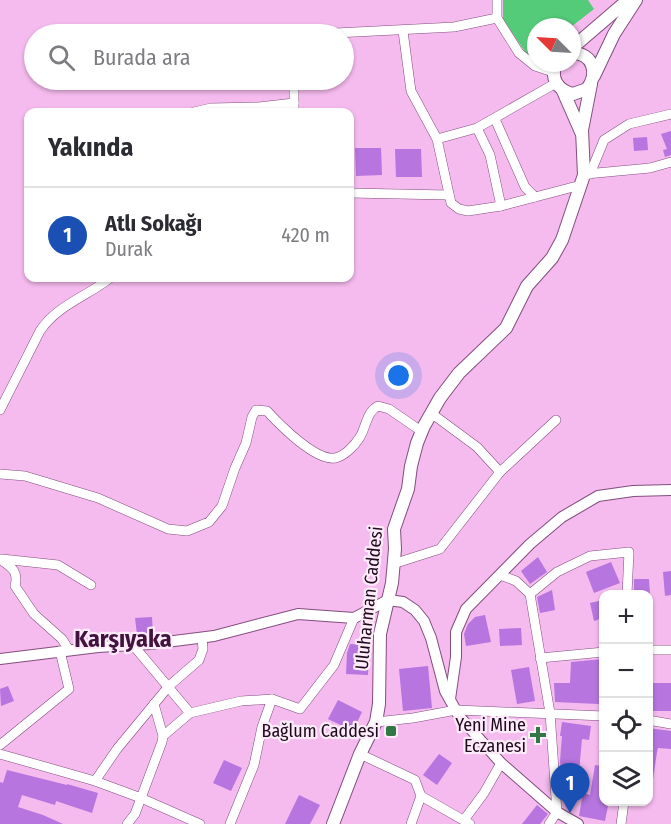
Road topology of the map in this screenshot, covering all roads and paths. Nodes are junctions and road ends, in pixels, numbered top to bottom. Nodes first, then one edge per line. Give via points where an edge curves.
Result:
1 (497, 0) edge
2 (628, 0) edge
3 (636, 0) edge
4 (497, 18) junction
5 (403, 31) junction
6 (354, 33) edge
7 (581, 40) edge
8 (581, 54) edge
9 (557, 77) edge
10 (593, 80) junction
11 (294, 90) edge
12 (211, 108) edge
13 (294, 108) edge
14 (671, 114) edge
15 (495, 119) junction
16 (477, 128) junction
17 (582, 136) junction
18 (437, 139) junction
19 (671, 162) edge
20 (585, 178) junction
21 (354, 193) edge
22 (449, 195) junction
23 (535, 197) junction
24 (501, 206) junction
25 (104, 282) edge
26 (0, 410) edge
27 (431, 413) junction
28 (556, 420) dead end
29 (422, 431) junction
30 (500, 472) junction
31 (0, 474) edge
32 (671, 490) edge
33 (0, 559) edge
34 (393, 564) junction
35 (500, 575) junction
36 (91, 585) dead end
37 (627, 590) edge
38 (530, 594) junction
39 (388, 600) junction
40 (354, 618) junction
41 (202, 638) junction
42 (134, 645) junction
43 (653, 650) edge
44 (671, 650) edge
45 (65, 651) junction
46 (599, 652) edge
47 (540, 658) junction
48 (0, 659) edge
49 (169, 686) junction
50 (272, 699) junction
51 (450, 700) junction
52 (154, 704) junction
53 (456, 710) junction
54 (190, 713) junction
55 (550, 713) junction
56 (599, 716) edge
57 (653, 721) edge
58 (376, 722) junction
59 (671, 724) edge
60 (163, 736) junction
61 (0, 745) edge
62 (0, 754) edge
63 (360, 754) junction
64 (501, 763) junction
65 (95, 781) junction
66 (421, 796) junction
67 (141, 798) junction
68 (623, 806) edge
69 (557, 812) junction
70 (333, 821) edge
71 (467, 822) edge
72 (127, 824) edge
73 (200, 824) edge
74 (230, 824) edge
75 (411, 824) edge
76 (549, 824) edge
77 (578, 824) edge
78 (621, 824) edge

1 - 4 street
2 - 7 main road
3 - 10 main road, Uluharman Caddesi via 614,34
4 - 5 street via 454,27
4 - 9 street via 519,53
5 - 6 street
5 - 18 street via 411,91
8 - 10 main road via 592,63
9 - 10 main road via 578,93
9 - 15 street
9 - 17 main road, Uluharman Caddesi
10 - 17 main road, Uluharman Caddesi
11 - 13 street
12 - 13 street
14 - 20 street via 629,124 604,140
15 - 16 street
15 - 23 street via 525,187
16 - 18 street
16 - 24 street via 490,155
17 - 20 main road, Uluharman Caddesi
18 - 22 street
19 - 20 street
20 - 23 street
20 - 27 main road, Uluharman Caddesi via 555,254 527,286 503,332 459,373
21 - 22 street
22 - 24 street via 451,203 464,211
23 - 24 street
25 - 26 street via 47,321
27 - 29 main road, Uluharman Caddesi
27 - 30 street via 477,447
28 - 30 street
29 - 31 street via 378,406 372,409 351,448 330,458 288,433 267,411 256,410 222,506 209,522 187,531 168,529 98,498 25,476
29 - 34 main road, Uluharman Caddesi via 395,523
30 - 34 street via 440,549
32 - 35 street via 598,496 562,517
33 - 36 street via 58,565
33 - 45 street via 15,572 15,586 34,614 62,639
34 - 39 main road, Uluharman Caddesi
35 - 38 street via 516,581
35 - 51 street via 466,609 456,632
37 - 38 street via 629,552 590,556 557,572
38 - 47 street
39 - 40 street
39 - 51 street via 403,602 424,621
39 - 58 main road, Uluharman Caddesi via 380,634
40 - 41 street via 298,614
40 - 50 street via 334,665 300,709
41 - 42 street
41 - 49 street via 199,660
42 - 45 street
42 - 49 street
43 - 44 street
45 - 48 street
45 - 61 street via 69,689
46 - 47 street
47 - 55 street
49 - 52 street
49 - 54 street
50 - 54 street via 241,701
50 - 74 street via 254,765
51 - 53 street
52 - 60 street
52 - 65 street
53 - 55 street
53 - 58 street
53 - 64 street
54 - 60 street
55 - 56 street
55 - 69 street
57 - 59 street
58 - 63 main road, Uluharman Caddesi
60 - 67 street
62 - 65 street
63 - 66 street via 415,780
63 - 70 main road, Uluharman Caddesi
64 - 69 street
64 - 71 street
65 - 67 street
66 - 71 street
66 - 75 street
67 - 72 street
67 - 73 street
68 - 78 street
69 - 76 street
69 - 77 street

